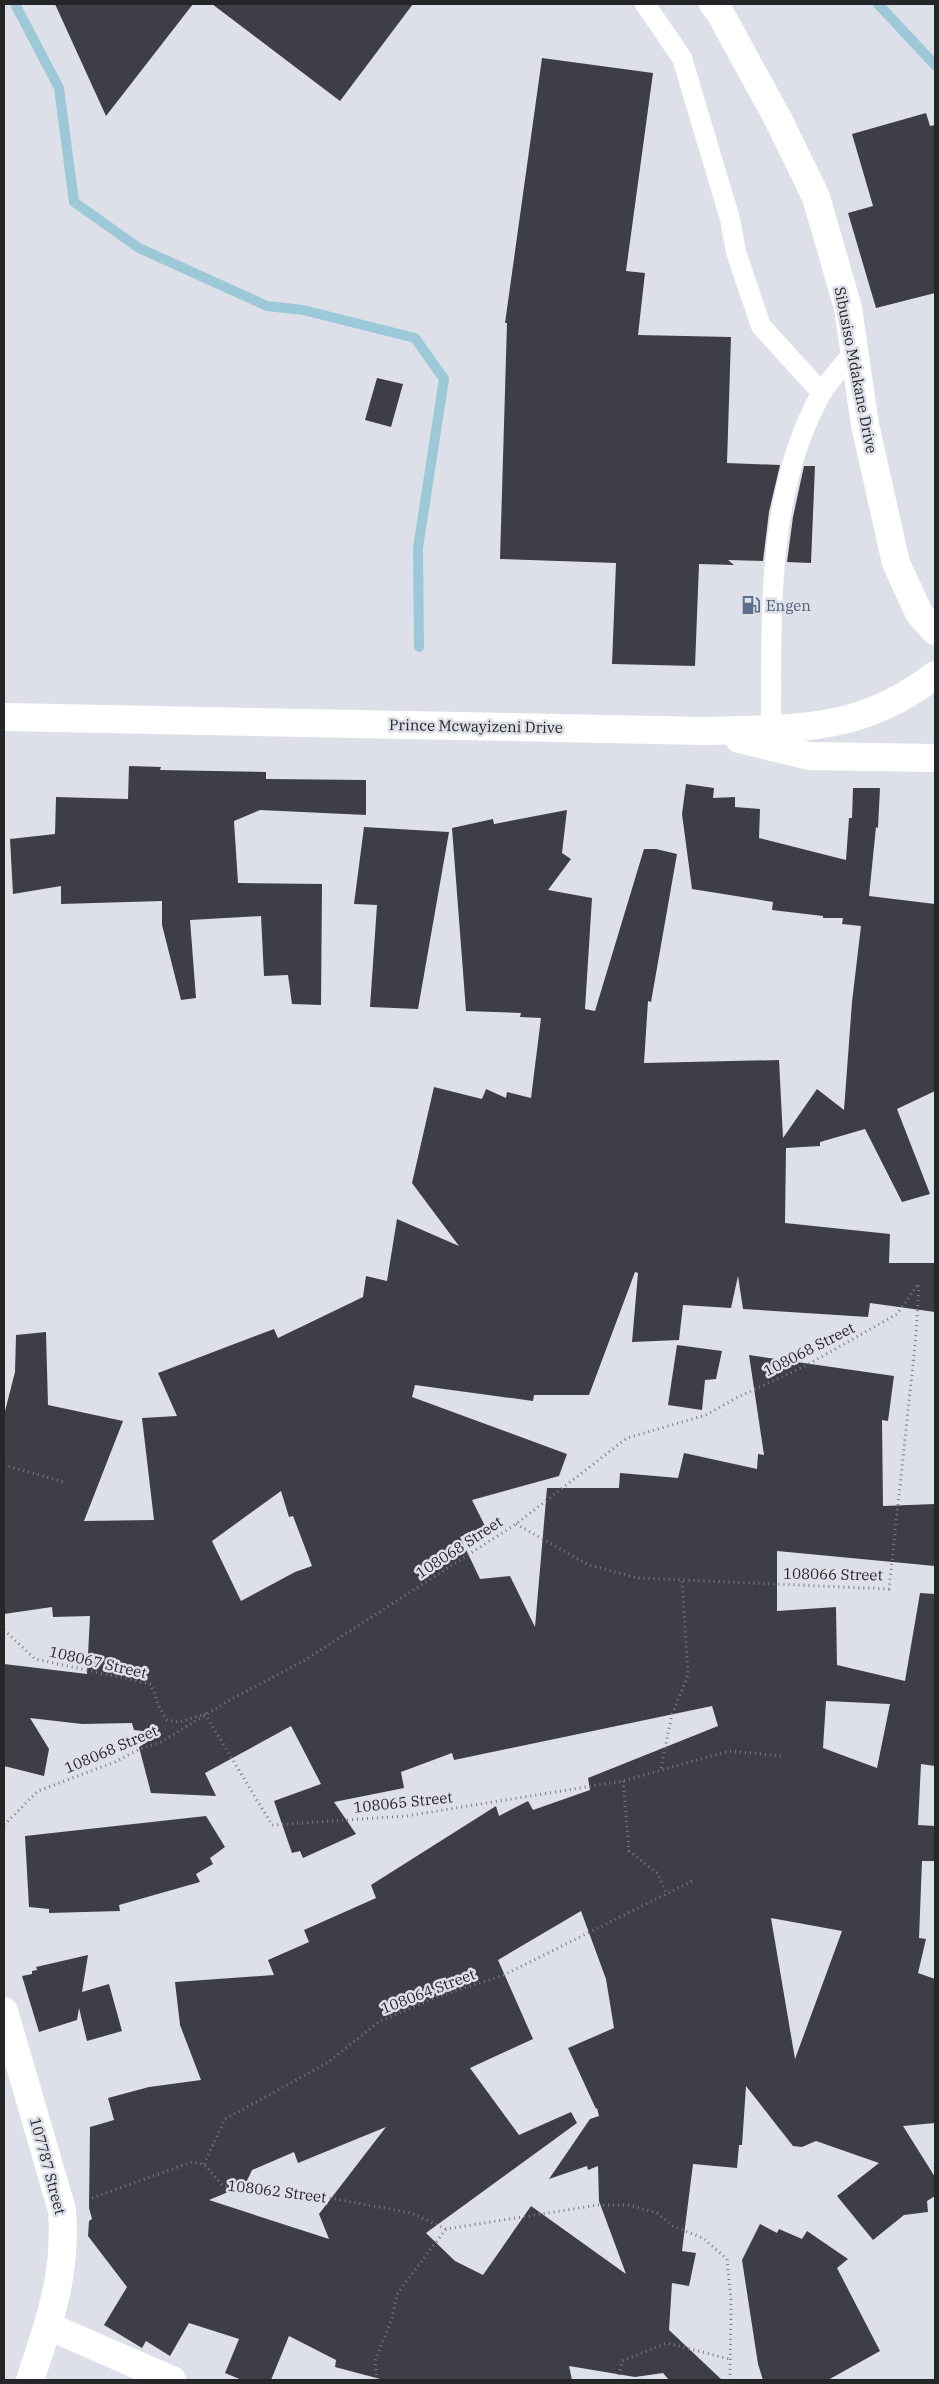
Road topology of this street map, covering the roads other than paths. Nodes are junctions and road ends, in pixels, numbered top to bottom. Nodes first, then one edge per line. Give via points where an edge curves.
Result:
1 (645, 4) edge
2 (713, 4) edge
3 (854, 352) junction
4 (822, 393) junction
5 (935, 632) edge
6 (935, 675) edge
7 (4, 717) edge
8 (771, 729) junction
9 (706, 731) junction
10 (935, 758) edge
11 (4, 2011) edge
12 (48, 2326) junction
13 (30, 2380) edge
14 (172, 2380) edge

1 - 4 lane via 682,58 730,219 736,252 761,326
2 - 3 street, Sibusiso Mdakane Drive via 778,118 816,197 848,308
3 - 4 lane
3 - 5 street, Sibusiso Mdakane Drive via 865,426 896,564 919,613
4 - 8 lane via 801,441 783,498 774,560
6 - 8 street, Prince Mcwayizeni Drive via 910,694 865,716 819,727
7 - 9 street, Prince Mcwayizeni Drive
8 - 9 street, Prince Mcwayizeni Drive
9 - 10 street via 810,756
11 - 12 street, 107787 Street via 62,2210 63,2256 58,2295
12 - 13 street, 107787 Street
12 - 14 street

